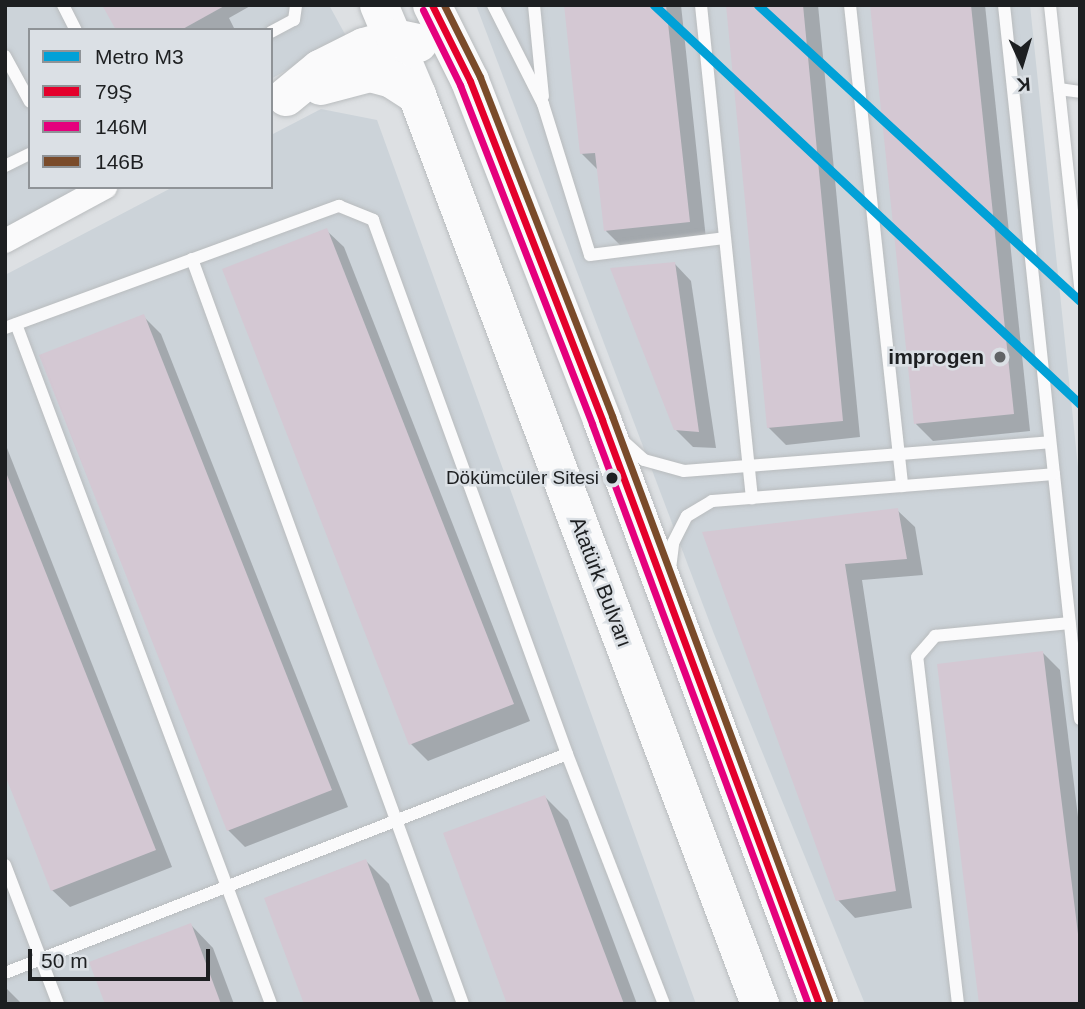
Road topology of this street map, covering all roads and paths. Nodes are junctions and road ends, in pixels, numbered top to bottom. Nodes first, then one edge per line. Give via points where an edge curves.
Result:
1 (63, 5) edge
2 (296, 5) edge
3 (432, 5) edge
4 (493, 5) edge
5 (534, 5) edge
6 (701, 5) edge
7 (850, 5) edge
8 (1004, 5) edge
9 (1050, 5) edge
10 (387, 22) edge
11 (75, 28) edge
12 (273, 31) edge
13 (5, 56) edge
14 (470, 81) junction
15 (1059, 89) junction
16 (1080, 92) edge
17 (417, 95) junction
18 (28, 98) edge
19 (279, 100) edge
20 (543, 104) junction
21 (28, 154) edge
22 (5, 166) edge
23 (96, 189) edge
24 (79, 193) edge
25 (724, 238) junction
26 (5, 241) edge
27 (192, 259) junction
28 (1080, 287) edge
29 (11, 326) edge
30 (602, 420) junction
31 (1050, 442) junction
32 (898, 454) junction
33 (748, 466) junction
34 (1054, 474) junction
35 (902, 486) junction
36 (751, 498) junction
37 (668, 593) junction
38 (1069, 623) junction
39 (1080, 719) edge
40 (567, 754) junction
41 (397, 822) junction
42 (5, 865) edge
43 (226, 888) junction
44 (40, 959) junction
45 (5, 972) edge
46 (58, 1004) edge
47 (271, 1004) edge
48 (463, 1004) edge
49 (664, 1004) edge
50 (760, 1004) edge
51 (819, 1004) edge
52 (958, 1004) edge

1 - 11 lane
2 - 12 lane via 294,20
3 - 14 main road
4 - 20 lane
5 - 20 lane
6 - 25 lane
7 - 32 lane
8 - 31 lane
9 - 15 lane
10 - 14 main road via 428,45
10 - 17 main road, Atatürk Bulvarı
10 - 19 main road via 364,47 320,69
13 - 18 lane
14 - 30 main road
15 - 16 lane
15 - 28 lane
17 - 19 main road via 392,79 370,73
17 - 50 main road, Atatürk Bulvarı
20 - 25 lane via 590,255
21 - 22 lane
23 - 24 street
24 - 26 street
25 - 33 lane
27 - 29 lane
27 - 40 lane via 339,206 373,219
27 - 41 lane
29 - 43 lane
30 - 33 lane via 644,460 684,471
30 - 37 main road
31 - 32 lane
31 - 34 lane
32 - 33 lane
32 - 35 lane
33 - 36 lane
34 - 35 lane
34 - 38 lane
35 - 36 lane
36 - 37 lane via 712,501 687,516 673,543
37 - 51 main road
38 - 39 lane
38 - 52 lane via 935,636 917,657
40 - 41 lane
40 - 49 lane
41 - 43 lane
41 - 48 lane
42 - 44 lane
43 - 44 lane
43 - 47 lane
44 - 45 lane
44 - 46 lane

